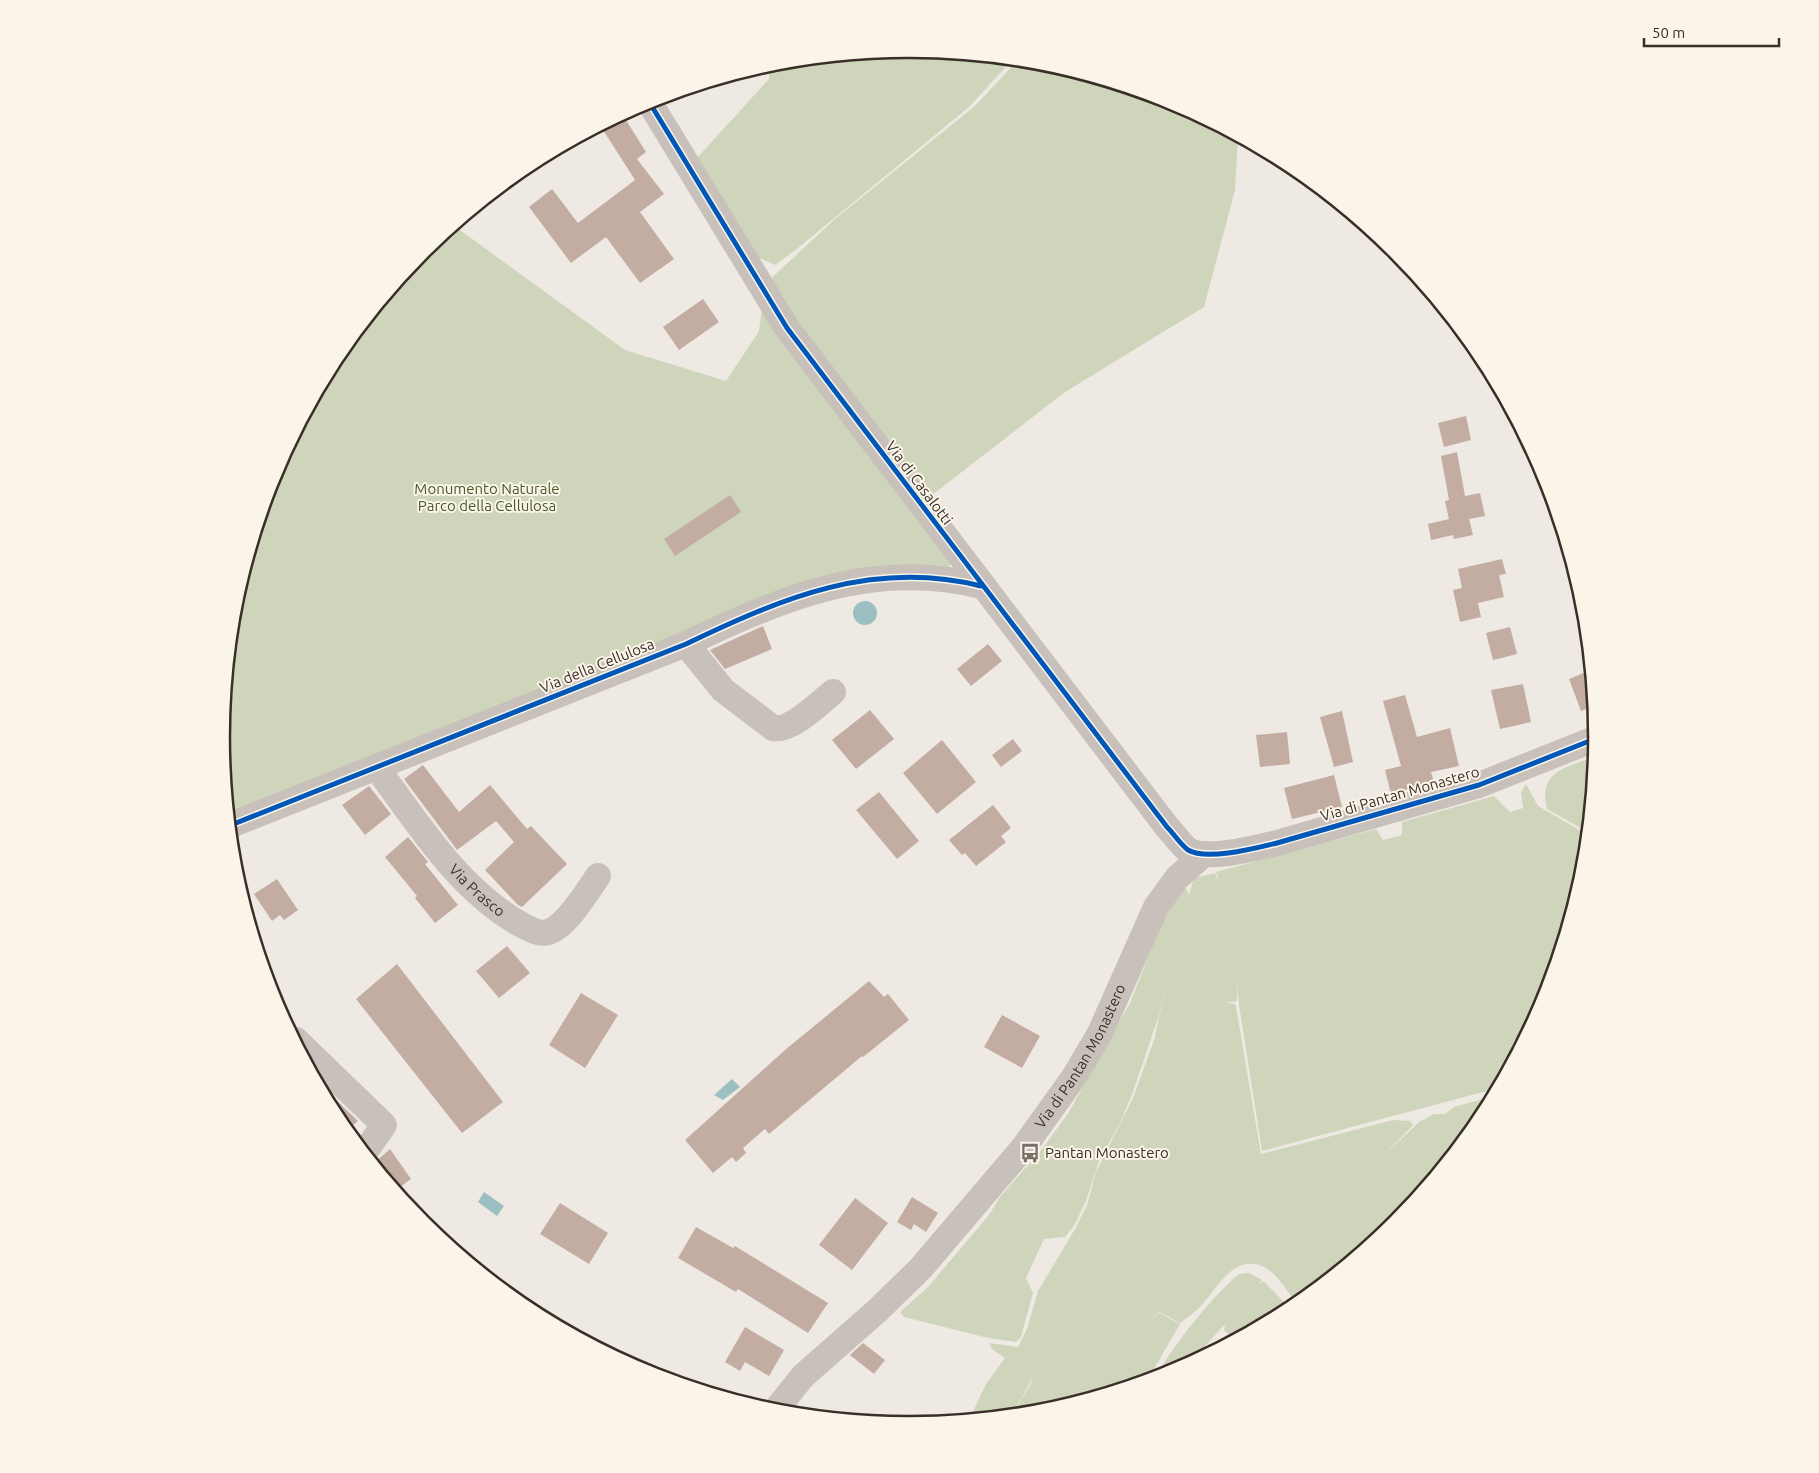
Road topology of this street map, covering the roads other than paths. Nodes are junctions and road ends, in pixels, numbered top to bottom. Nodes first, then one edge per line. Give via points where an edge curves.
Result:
1 (653, 108) edge
2 (981, 586) junction
3 (686, 644) junction
4 (834, 692) dead end
5 (1589, 741) edge
6 (376, 767) junction
7 (236, 823) edge
8 (1204, 854) junction
9 (598, 876) dead end
10 (309, 1053) edge
11 (369, 1147) edge
12 (782, 1403) edge

1 - 2 street, Via di Casalotti via 787,328
2 - 3 street, Via della Cellulosa via 928,577 888,577 840,584 754,612
2 - 8 street, Via di Casalotti via 1167,827 1185,847
3 - 4 street via 723,690 773,728 791,724
3 - 6 street, Via della Cellulosa
5 - 8 street, Via di Pantan Monastero via 1473,787 1277,843
6 - 7 street, Via della Cellulosa
6 - 9 street, Via Prasco via 460,876 492,904 533,931 545,933 560,926
8 - 12 street, Via di Pantan Monastero via 1177,878 1156,907 1096,1041 1024,1147 921,1268 803,1376
10 - 11 street via 384,1126

